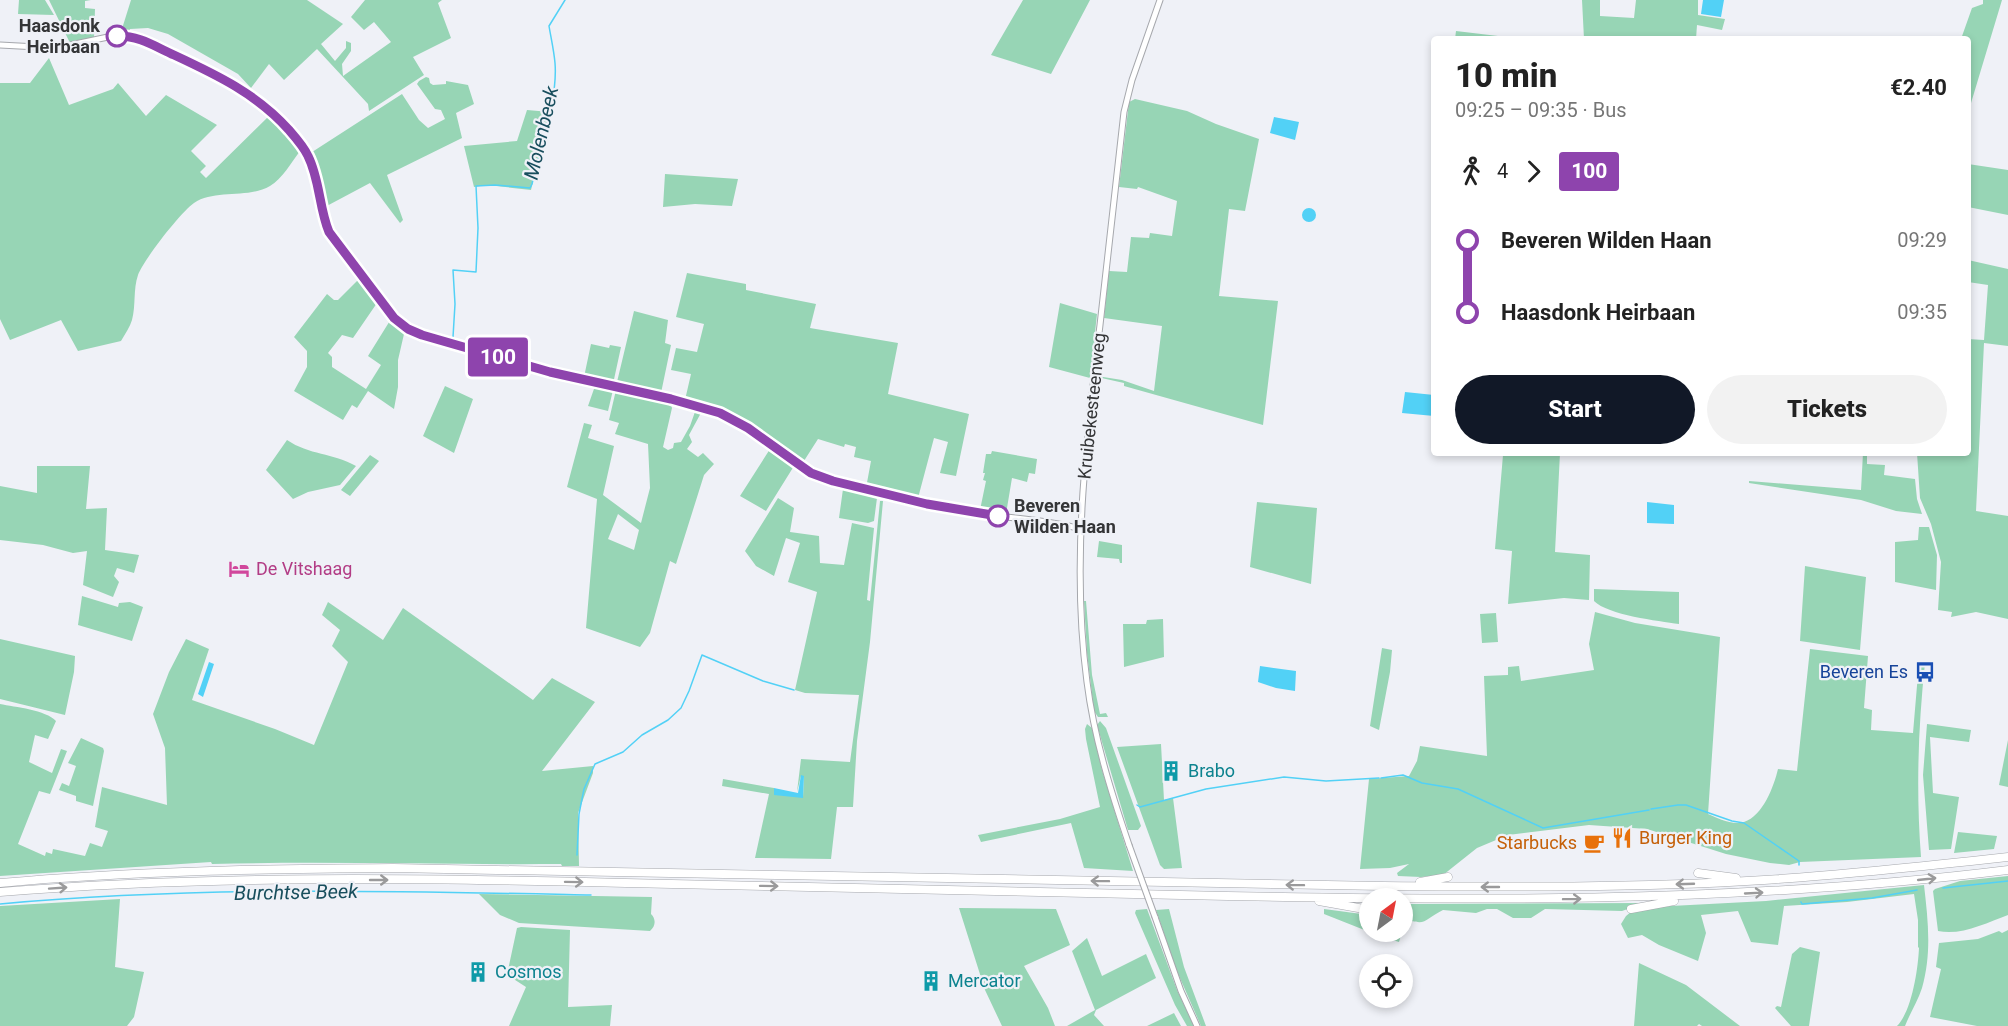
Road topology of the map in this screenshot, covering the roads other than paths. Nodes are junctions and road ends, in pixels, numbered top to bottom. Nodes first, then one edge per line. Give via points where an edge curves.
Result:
1 (1160, 0) edge
2 (0, 45) edge
3 (1080, 529) junction
4 (2008, 857) edge
5 (2008, 870) edge
6 (1698, 873) dead end
7 (1448, 877) dead end
8 (1764, 880) junction
9 (0, 883) edge
10 (1383, 886) junction
11 (0, 892) edge
12 (1696, 896) junction
13 (1303, 897) junction
14 (1359, 908) edge
15 (1631, 909) dead end
16 (1197, 1026) edge

1 - 3 street, Kruibekesteenweg via 1124,112 1092,386
2 - 3 street via 56,48 108,37 132,37 246,92 277,117 304,149 329,232 394,318 408,329 550,372 714,411 748,428 811,473 843,484 957,510
3 - 16 street, Kruibekesteenweg, bridge via 1083,647 1102,757 1129,845
4 - 8 highway
12 -> 5 highway
6 - 8 highway
7 - 10 highway
8 -> 10 highway via 1552,887
10 -> 9 highway via 393,868 100,874
11 -> 13 highway via 239,879 550,881
13 -> 12 highway
12 - 15 highway
13 - 14 highway

